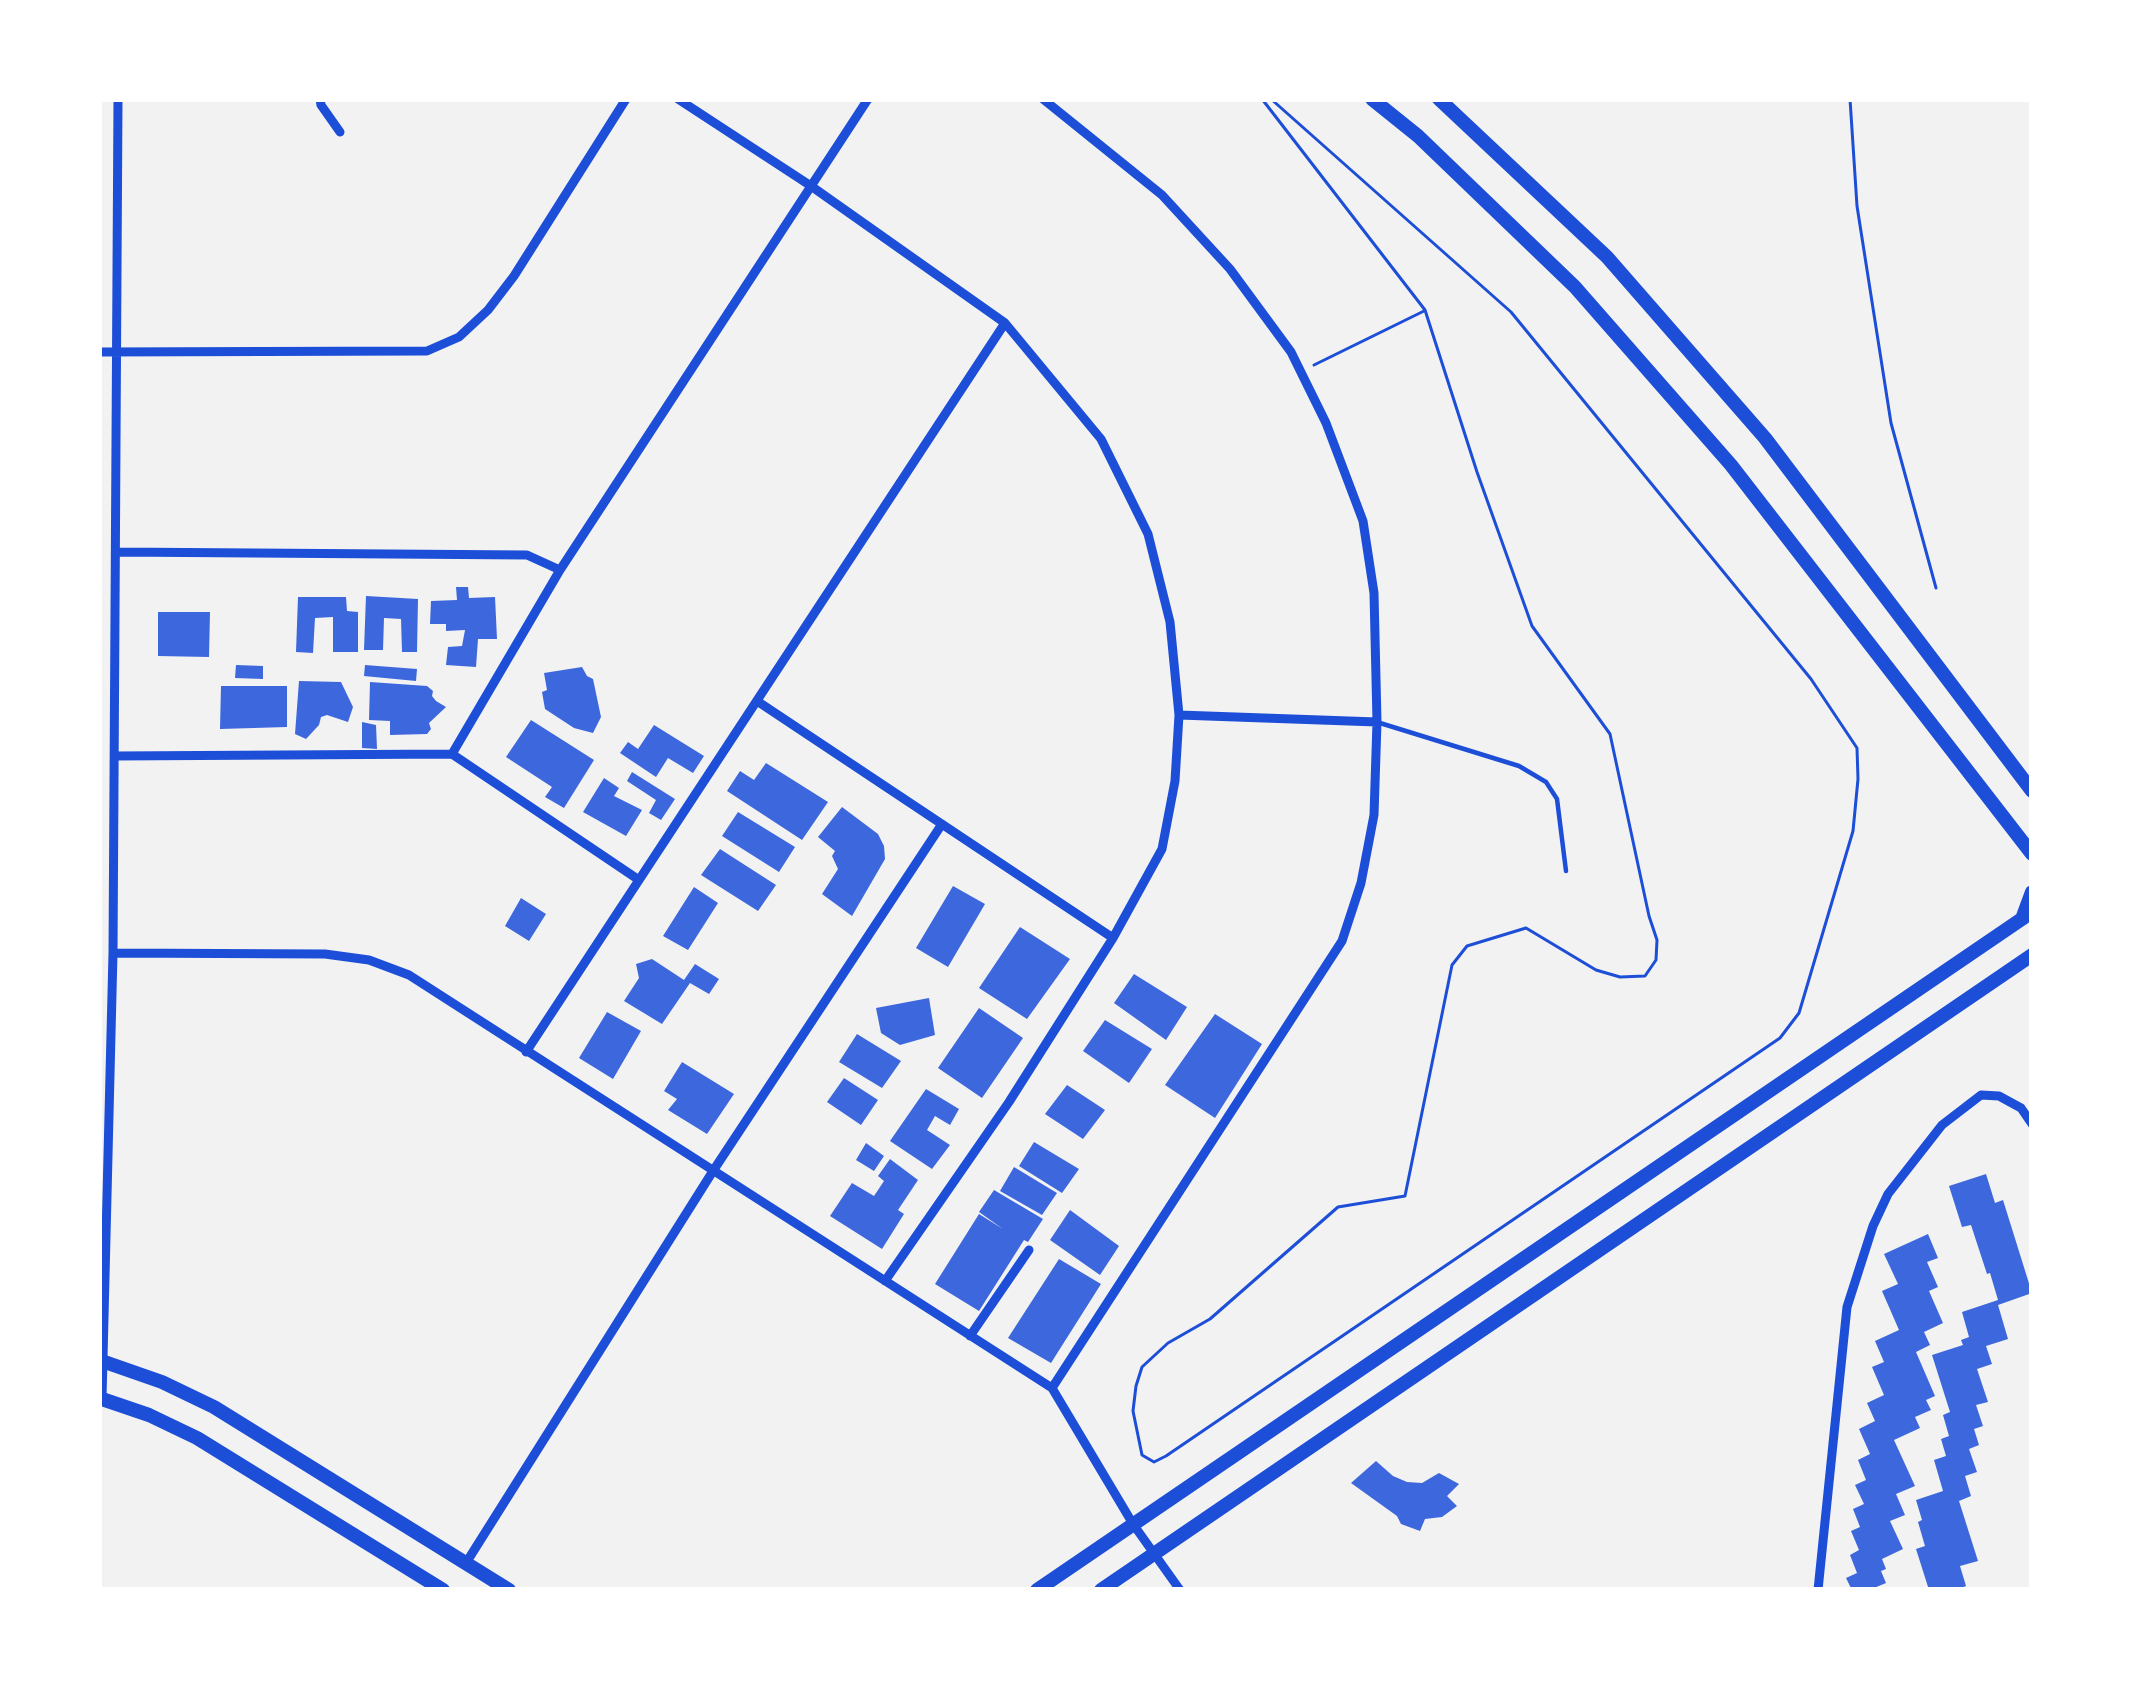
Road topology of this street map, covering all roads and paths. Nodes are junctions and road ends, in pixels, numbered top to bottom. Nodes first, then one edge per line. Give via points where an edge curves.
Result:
1 (118, 99) edge
2 (320, 99) edge
3 (626, 99) edge
4 (678, 99) edge
5 (868, 99) edge
6 (1043, 99) edge
7 (1262, 99) edge
8 (1372, 99) edge
9 (1439, 99) edge
10 (1850, 99) edge
11 (340, 132) dead end
12 (811, 186) junction
13 (1425, 310) junction
14 (1005, 323) junction
15 (99, 352) edge
16 (118, 352) junction
17 (1300, 372) junction
18 (117, 552) junction
19 (560, 570) junction
20 (1936, 588) dead end
21 (757, 701) junction
22 (1179, 715) junction
23 (1377, 722) junction
24 (99, 735) edge
25 (116, 735) junction
26 (452, 754) junction
27 (115, 756) junction
28 (2032, 791) edge
29 (941, 824) junction
30 (2029, 852) edge
31 (99, 871) edge
32 (114, 871) junction
33 (1566, 872) dead end
34 (639, 880) junction
35 (2032, 892) edge
36 (2027, 916) edge
37 (1113, 938) junction
38 (113, 953) junction
39 (2032, 956) edge
40 (2032, 969) edge
41 (2007, 973) junction
42 (526, 1052) junction
43 (105, 1102) edge
44 (2032, 1124) edge
45 (713, 1171) junction
46 (1029, 1250) dead end
47 (885, 1281) junction
48 (970, 1336) junction
49 (102, 1361) edge
50 (1052, 1388) junction
51 (100, 1398) edge
52 (1145, 1458) dead end
53 (1133, 1525) junction
54 (1155, 1553) junction
55 (466, 1563) junction
56 (442, 1590) edge
57 (509, 1590) edge
58 (1037, 1590) edge
59 (1101, 1590) edge
60 (1180, 1590) edge
61 (1818, 1590) edge

1 - 16 street
2 - 11 street
3 - 16 street via 514,276 459,337 427,351
4 - 12 street
5 - 12 street
6 - 17 street via 1162,195 1230,269
7 - 13 path
8 - 30 main road via 1575,287 1730,465
9 - 28 main road via 1607,257 1750,422
10 - 20 path via 1857,206 1891,423
12 - 14 street
12 - 19 street
13 - 17 path
13 - 52 path via 1532,626 1610,734 1656,960 1646,976 1620,977 1526,928 1467,946 1452,964 1405,1196 1339,1207 1142,1367 1133,1411
14 - 21 street
14 - 22 street via 1102,439 1148,534 1170,622
15 - 16 street
16 - 18 street
17 - 23 street via 1363,520
18 - 19 street via 527,555
18 - 25 street
19 - 26 street
21 - 29 street
21 - 34 street
22 - 23 street
22 - 37 street via 1162,849
23 - 33 lane via 1519,766 1546,782 1557,800
23 - 50 street via 1374,815 1342,941
24 - 25 street
25 - 27 street
26 - 27 street
26 - 34 street
27 - 32 street
29 - 37 street
29 - 45 street
31 - 32 street
32 - 38 street
34 - 42 street
35 - 36 main road
36 - 53 main road
37 - 47 street
38 - 42 street via 370,960 410,975
38 - 43 street
39 - 41 main road
40 - 41 main road
41 - 54 main road
42 - 45 street
43 - 49 street
44 - 61 street via 2021,1108 1981,1095 1942,1124 1888,1194 1847,1307
45 - 47 street
45 - 55 street
46 - 48 street
47 - 48 street
48 - 50 street
49 - 51 street
49 - 55 main road via 214,1407
50 - 53 street
51 - 56 main road via 197,1438
53 - 54 street
53 - 58 main road
54 - 59 main road
54 - 60 street
55 - 57 main road

